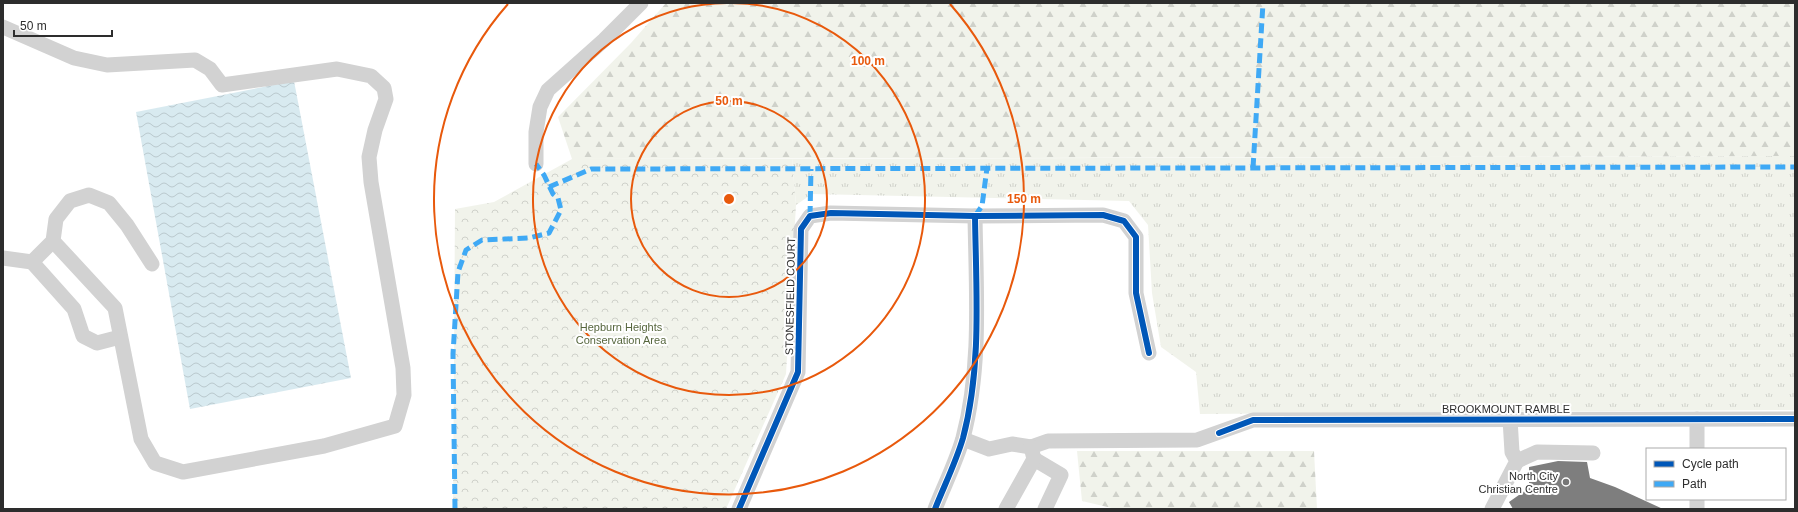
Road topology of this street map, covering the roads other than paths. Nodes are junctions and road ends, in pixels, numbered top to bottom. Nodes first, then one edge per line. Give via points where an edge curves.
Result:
1 (641, 3) edge
2 (3, 27) edge
3 (536, 164) dead end
4 (975, 216) junction
5 (53, 241) junction
6 (3, 258) edge
7 (32, 262) junction
8 (152, 264) dead end
9 (120, 337) junction
10 (1149, 353) dead end
11 (1510, 419) junction
12 (1697, 419) junction
13 (1795, 419) edge
14 (962, 439) junction
15 (1697, 448) edge
16 (1033, 453) junction
17 (1593, 453) dead end
18 (1517, 461) junction
19 (739, 509) edge
20 (934, 509) edge
21 (1006, 509) edge
22 (1045, 509) edge
23 (1492, 509) edge

1 - 3 street via 548,90 540,107 536,132
2 - 9 street via 74,58 107,65 195,60 210,69 222,84 338,69 371,76 384,88 386,99 369,158 403,368 404,395 395,426 324,446 183,472 154,463 141,439
4 - 10 street via 1103,215 1124,221 1136,237 1136,293
4 - 14 street via 977,336 972,396
4 - 19 street, STONESFIELD COURT via 832,213 810,216 801,229 798,372
5 - 7 street
5 - 8 street via 56,219 70,201 89,195 109,203 127,225
5 - 9 street via 115,308
6 - 7 street
7 - 9 street via 74,309 83,336 97,343
11 - 12 street, BROOKMOUNT RAMBLE
11 - 16 street, BROOKMOUNT RAMBLE via 1253,420 1197,440 1048,441
11 - 18 street via 1512,452
12 - 13 street, BROOKMOUNT RAMBLE
12 - 15 street
14 - 16 street via 989,449 1012,444
14 - 20 street
16 - 21 street
16 - 22 street via 1061,475
17 - 18 street via 1537,452
18 - 23 street

